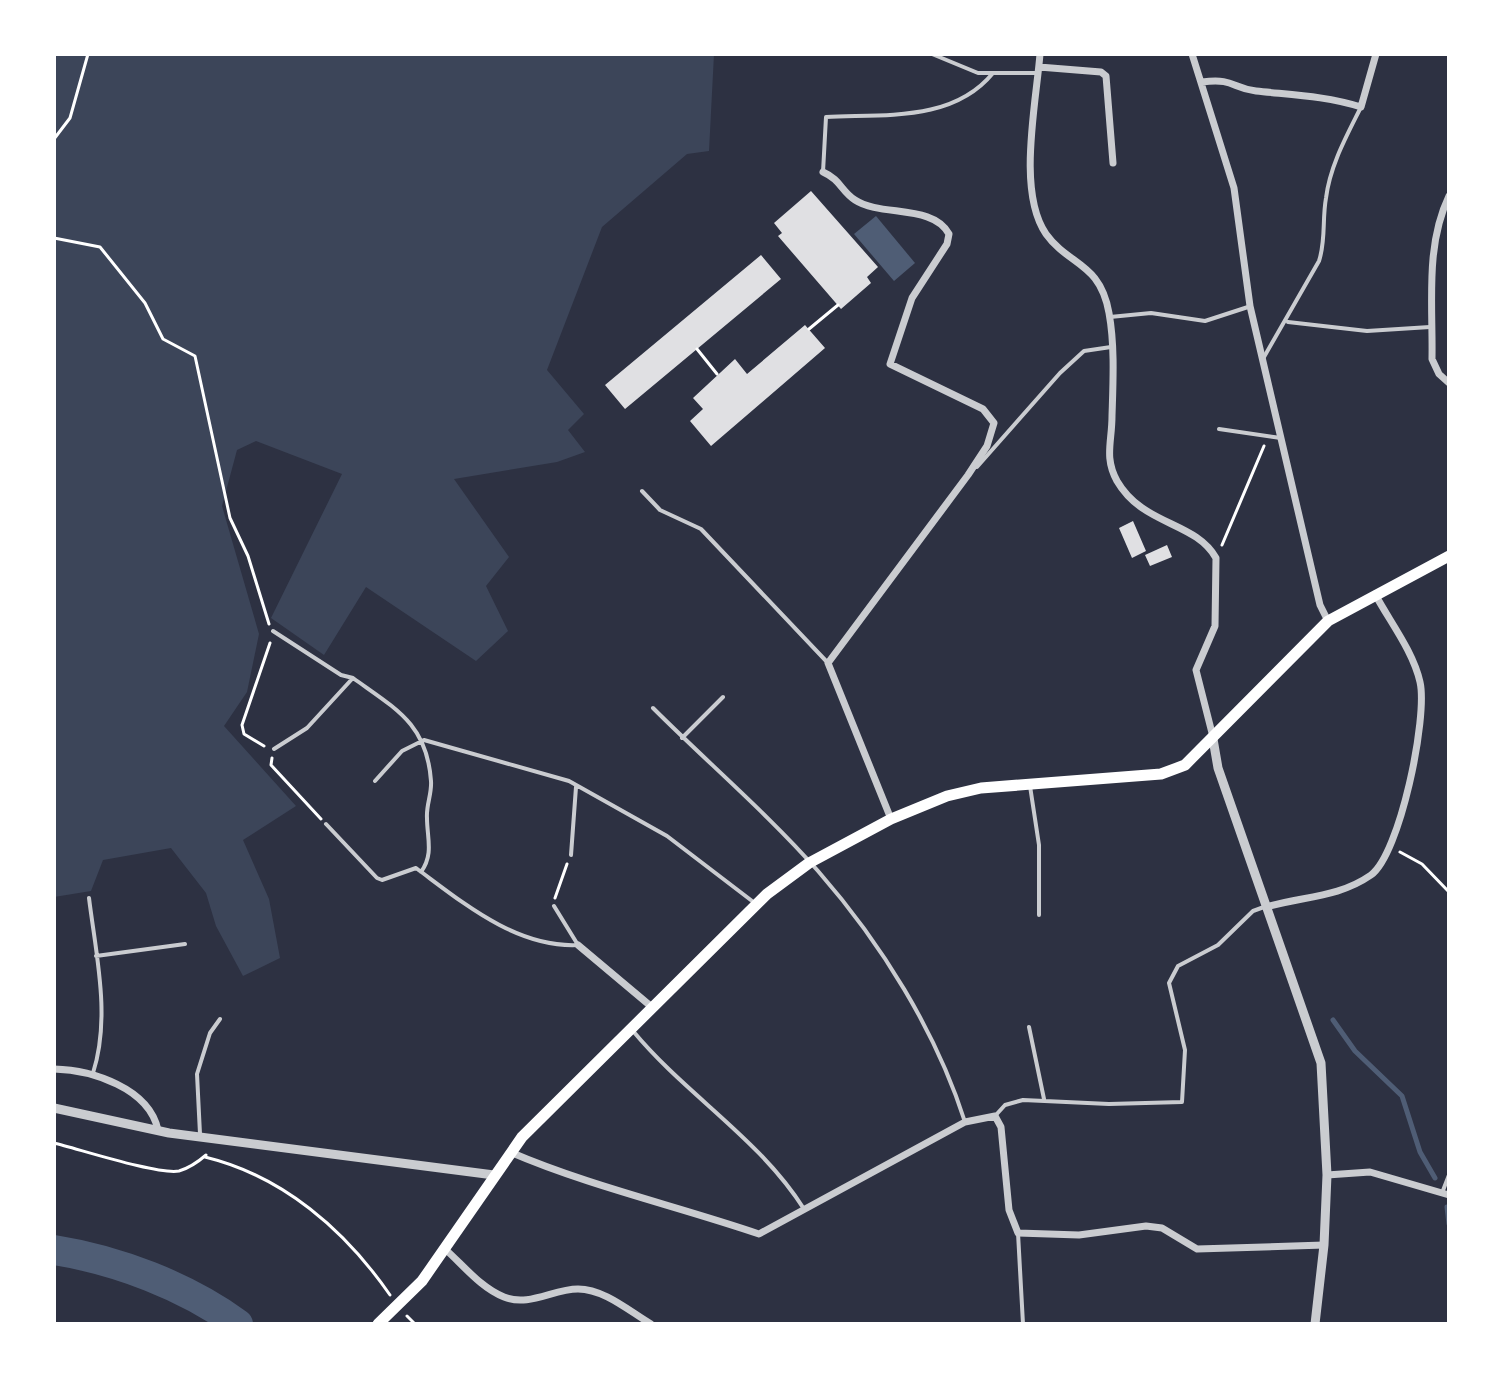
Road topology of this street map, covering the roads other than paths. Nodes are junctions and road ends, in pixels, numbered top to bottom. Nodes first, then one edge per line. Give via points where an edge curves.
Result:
1 (932, 54) edge
2 (1040, 54) edge
3 (1192, 54) edge
4 (1376, 54) edge
5 (1039, 70) junction
6 (993, 73) junction
7 (1202, 82) junction
8 (1361, 107) junction
9 (1113, 163) dead end
10 (823, 172) joint
11 (1449, 196) edge
12 (1445, 212) edge
13 (1250, 306) junction
14 (1110, 317) junction
15 (1287, 322) junction
16 (1433, 327) junction
17 (1111, 347) junction
18 (1262, 358) junction
19 (1449, 383) edge
20 (1219, 429) dead end
21 (1281, 438) junction
22 (968, 475) junction
23 (642, 491) dead end
24 (1449, 556) edge
25 (1375, 594) junction
26 (1328, 621) junction
27 (273, 631) road end
28 (828, 663) junction
29 (353, 678) junction
30 (723, 697) dead end
31 (653, 708) dead end
32 (682, 738) junction
33 (1213, 739) junction
34 (424, 740) junction
35 (274, 749) road end
36 (375, 781) dead end
37 (1030, 786) junction
38 (576, 787) junction
39 (891, 819) junction
40 (326, 824) road end
41 (571, 855) road end
42 (809, 863) junction
43 (421, 872) junction
44 (89, 898) dead end
45 (756, 904) junction
46 (554, 906) road end
47 (1266, 907) junction
48 (1039, 915) dead end
49 (185, 944) dead end
50 (578, 945) junction
51 (96, 957) junction
52 (653, 1008) junction
53 (220, 1019) dead end
54 (1029, 1027) dead end
55 (632, 1029) junction
56 (54, 1069) edge
57 (93, 1073) junction
58 (1044, 1099) junction
59 (54, 1108) edge
60 (995, 1116) junction
61 (965, 1122) junction
62 (158, 1130) junction
63 (200, 1137) junction
64 (510, 1152) junction
65 (494, 1175) junction
66 (1327, 1175) junction
67 (1449, 1175) edge
68 (1446, 1194) edge
69 (804, 1210) junction
70 (1018, 1233) junction
71 (1324, 1245) junction
72 (445, 1249) junction
73 (378, 1324) edge
74 (651, 1324) edge
75 (1023, 1324) edge
76 (1315, 1324) edge

1 - 6 lane via 978,73
2 - 5 street
3 - 7 street
4 - 8 street
5 - 6 lane
5 - 9 street via 1106,76
5 - 14 street via 1029,166 1036,211 1051,240 1096,277
6 - 10 lane via 976,93 942,108 826,117
7 - 8 street via 1223,79 1254,91 1308,94
7 - 13 street via 1234,188
8 - 15 lane via 1336,159 1326,198 1324,247
10 - 22 street via 837,178 856,201 937,222 949,234 912,298 890,364 992,417 995,430
11 - 12 street
12 - 16 street via 1433,263
13 - 14 lane via 1205,321 1151,313
13 - 18 street
14 - 17 street
15 - 16 lane via 1367,331
15 - 18 lane
16 - 19 street via 1432,359
17 - 22 lane via 1077,357
17 - 33 street via 1108,459 1116,479 1140,509 1196,537 1214,554 1215,626 1196,670
18 - 21 street
20 - 21 lane
21 - 26 street
22 - 28 street
23 - 28 lane via 660,510 701,529
24 - 25 main road
25 - 26 main road
25 - 47 street via 1421,685 1421,722 1391,846 1378,869 1337,894
26 - 33 main road
27 - 29 lane
28 - 39 street
29 - 34 lane via 416,727
29 - 35 lane via 307,728
30 - 32 lane
31 - 32 lane
32 - 42 lane
33 - 37 main road via 1185,765 1161,774
33 - 47 street
34 - 36 lane via 402,751
34 - 38 lane
34 - 43 lane via 431,783 430,838 428,863
37 - 39 main road via 971,789
37 - 48 lane via 1039,845
38 - 41 lane
38 - 45 lane via 667,836
39 - 42 main road
40 - 43 lane via 377,878 411,868
42 - 45 main road
42 - 61 lane via 908,996 942,1059
43 - 50 lane via 498,923 538,941
44 - 51 lane
45 - 52 main road
46 - 50 lane
47 - 58 lane via 1253,911 1218,945 1178,966 1169,983 1186,1058 1182,1102
47 - 66 street via 1321,1063
49 - 51 lane
50 - 52 street
51 - 57 lane via 101,1047
52 - 55 main road
53 - 63 lane via 197,1074
54 - 58 lane
55 - 64 main road
55 - 69 lane via 786,1180
56 - 57 street
57 - 62 street via 143,1104
58 - 60 lane via 1005,1105
59 - 62 street
60 - 61 street
60 - 70 street via 1001,1127 1009,1210
61 - 69 street
62 - 63 street
63 - 65 street
64 - 65 main road
64 - 69 street via 579,1179 759,1234
65 - 72 main road
66 - 68 street via 1370,1172
66 - 71 street
67 - 68 lane
70 - 71 street via 1079,1235 1146,1226 1162,1228 1197,1249
70 - 75 lane
71 - 76 street
72 - 73 main road
72 - 74 street via 504,1297 527,1300 589,1290

